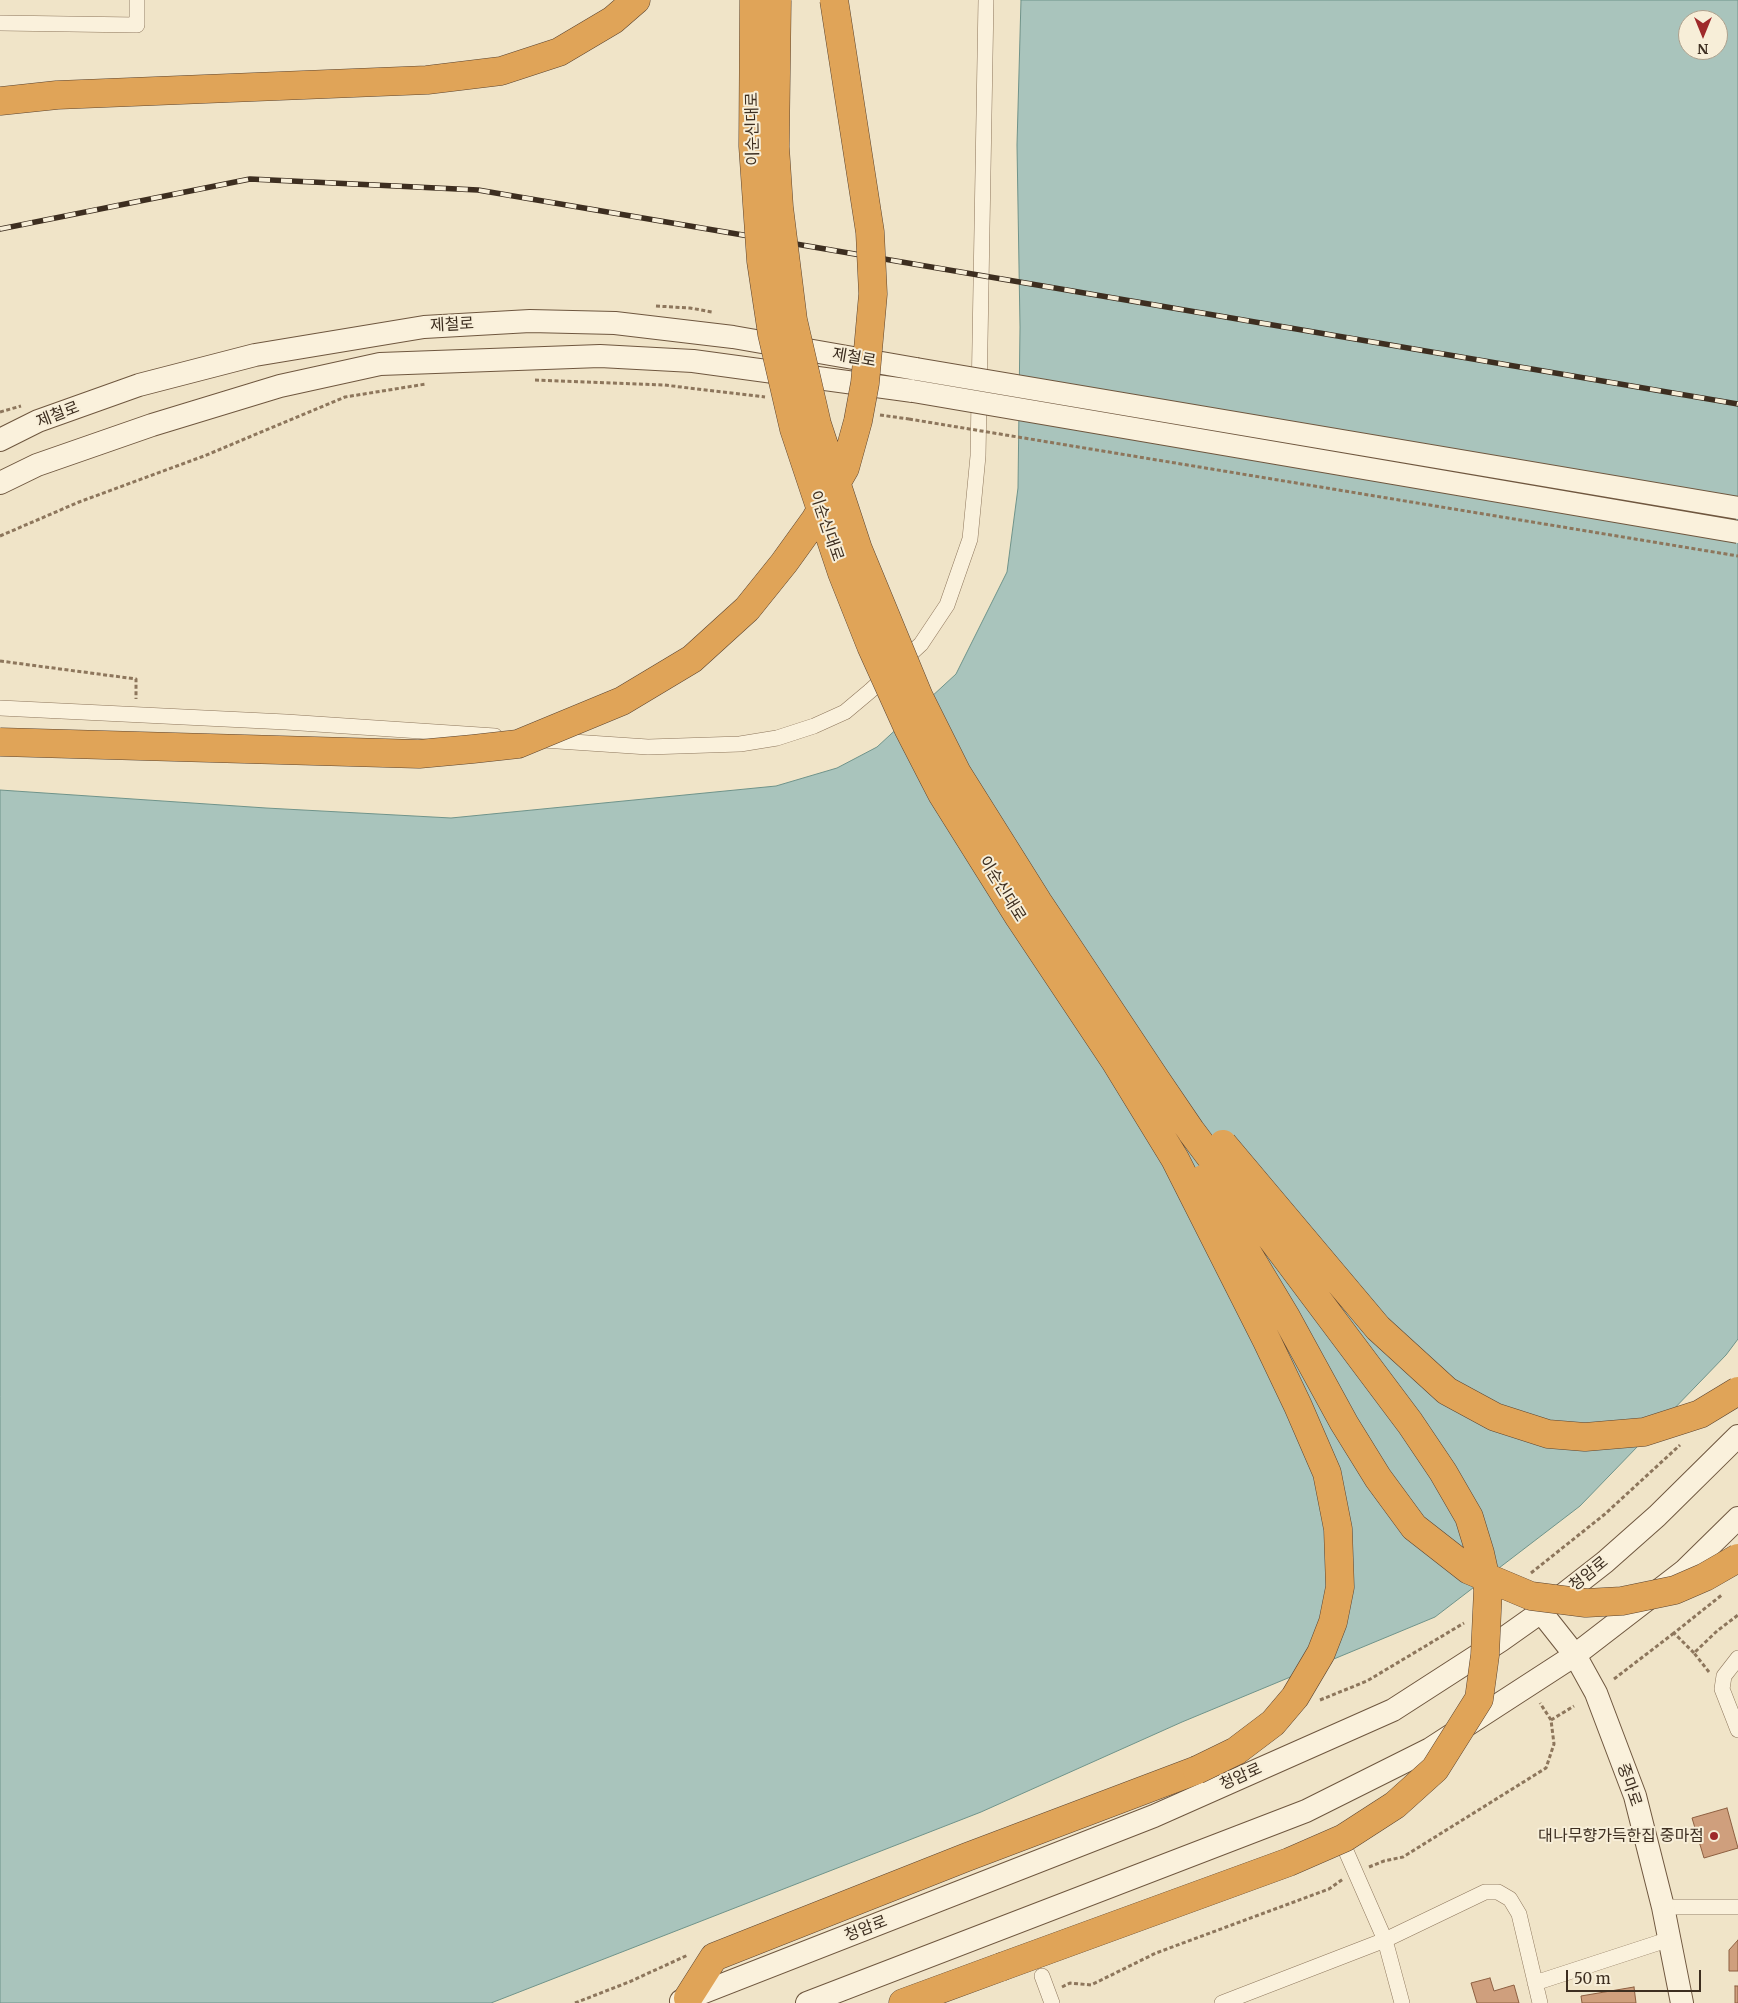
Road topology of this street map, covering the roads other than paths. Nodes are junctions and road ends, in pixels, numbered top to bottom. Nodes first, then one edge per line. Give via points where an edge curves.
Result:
1 (137, 0) edge
2 (636, 0) edge
3 (754, 0) edge
4 (777, 0) edge
5 (834, 0) edge
6 (986, 0) edge
7 (0, 23) edge
8 (0, 101) edge
9 (0, 440) edge
10 (0, 483) edge
11 (1738, 508) edge
12 (1738, 532) edge
13 (0, 708) edge
14 (0, 742) edge
15 (1085, 993) junction
16 (1738, 1391) edge
17 (1738, 1436) edge
18 (1738, 1518) edge
19 (1738, 1558) edge
20 (1541, 1612) junction
21 (1575, 1655) junction
22 (1738, 1658) edge
23 (1738, 1730) edge
24 (1346, 1851) dead end
25 (1663, 1907) junction
26 (1738, 1907) edge
27 (1670, 1939) junction
28 (1385, 1940) junction
29 (1042, 1976) dead end
30 (1534, 1984) junction
31 (1050, 1998) edge
32 (682, 2001) edge
33 (807, 2003) edge
34 (903, 2003) edge
35 (1222, 2003) edge
36 (1402, 2003) edge
37 (1540, 2003) edge
38 (1682, 2003) edge

1 - 7 street via 137,25
2 - 8 highway via 613,20 559,52 501,72 427,80 56,95
3 - 15 highway, 이순신대로, bridge via 752,146 761,262 772,334 794,429 817,501 871,646 942,794 1019,916
4 - 15 highway, 이순신대로, bridge via 779,207 793,320 817,424 858,549 919,697 957,773 1038,902
5 - 14 highway, bridge via 870,232 873,294 858,421 845,468 810,527 747,609 692,659 622,701 518,744 420,754
6 - 13 street via 978,456 970,539 947,605 921,644 845,712 777,738 740,744 648,747 286,722
9 - 11 main road, 제철로, bridge via 38,421 139,385 255,355 424,327 530,321 615,323 733,337
10 - 12 main road, 제철로, bridge via 37,465 152,425 280,386 380,364 600,356 693,360 913,391
15 - 16 highway, bridge via 1202,1120 1378,1328 1447,1391 1495,1417 1548,1434 1585,1437 1644,1432 1700,1414
15 - 19 highway, bridge via 1286,1317 1344,1423 1378,1478 1414,1527 1468,1570 1531,1596 1586,1603 1622,1601 1675,1590
15 - 32 highway, bridge via 1116,1061 1175,1159 1267,1341 1327,1473 1338,1529 1340,1587 1333,1622 1317,1660 1295,1697 1273,1723 1236,1750 1197,1770 714,1957
15 - 34 highway, bridge via 1410,1423 1443,1472 1468,1517 1488,1589 1479,1699 1435,1768 1395,1806 1344,1838 1289,1862
17 - 20 main road, 청암로 via 1649,1523
18 - 21 main road via 1684,1571
20 - 21 main road, 중마로
20 - 32 main road, 청암로 via 1393,1710 1154,1816
21 - 25 main road, 중마로 via 1596,1693 1635,1796
21 - 33 main road via 1430,1749 1306,1811
22 - 23 street via 1724,1676 1722,1689
24 - 28 street
25 - 26 street
25 - 27 main road, 중마로
27 - 30 street
27 - 38 main road, 중마로
28 - 30 street via 1485,1892 1498,1892 1510,1898 1519,1914
28 - 35 street
28 - 36 street
29 - 31 street
30 - 37 street

